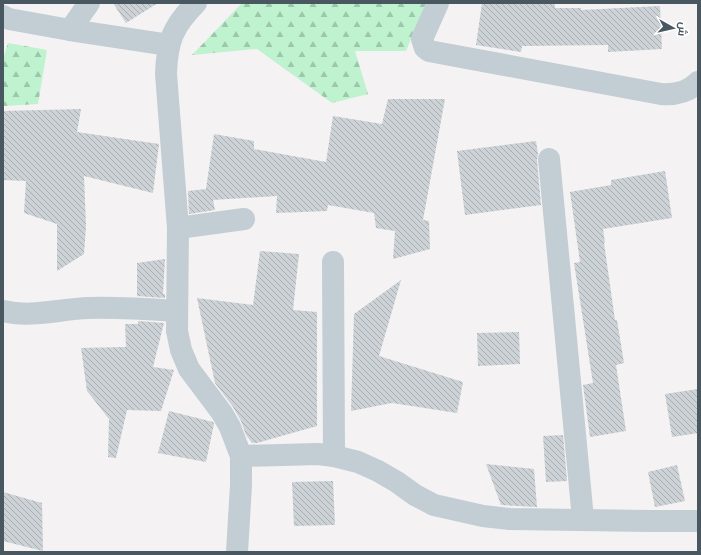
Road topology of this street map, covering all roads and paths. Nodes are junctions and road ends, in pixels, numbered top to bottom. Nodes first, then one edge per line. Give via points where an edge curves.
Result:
1 (89, 3) edge
2 (196, 3) edge
3 (438, 3) edge
4 (3, 16) edge
5 (70, 30) junction
6 (169, 45) junction
7 (698, 82) edge
8 (548, 159) dead end
9 (244, 219) dead end
10 (178, 228) junction
11 (333, 262) dead end
12 (3, 311) edge
13 (177, 311) junction
14 (241, 456) junction
15 (334, 456) junction
16 (583, 519) junction
17 (698, 520) edge
18 (236, 552) edge

1 - 5 street
2 - 6 street via 178,24
3 - 7 street via 422,39 429,51 661,94 685,92
4 - 5 street
5 - 6 street
6 - 10 street via 166,74
8 - 16 street
9 - 10 street
10 - 13 street
11 - 15 street
12 - 13 street via 27,314 90,308
13 - 14 street via 177,331 189,369 226,420
14 - 15 street
14 - 18 street
15 - 16 street via 358,462 434,505 482,516 510,519
16 - 17 street

